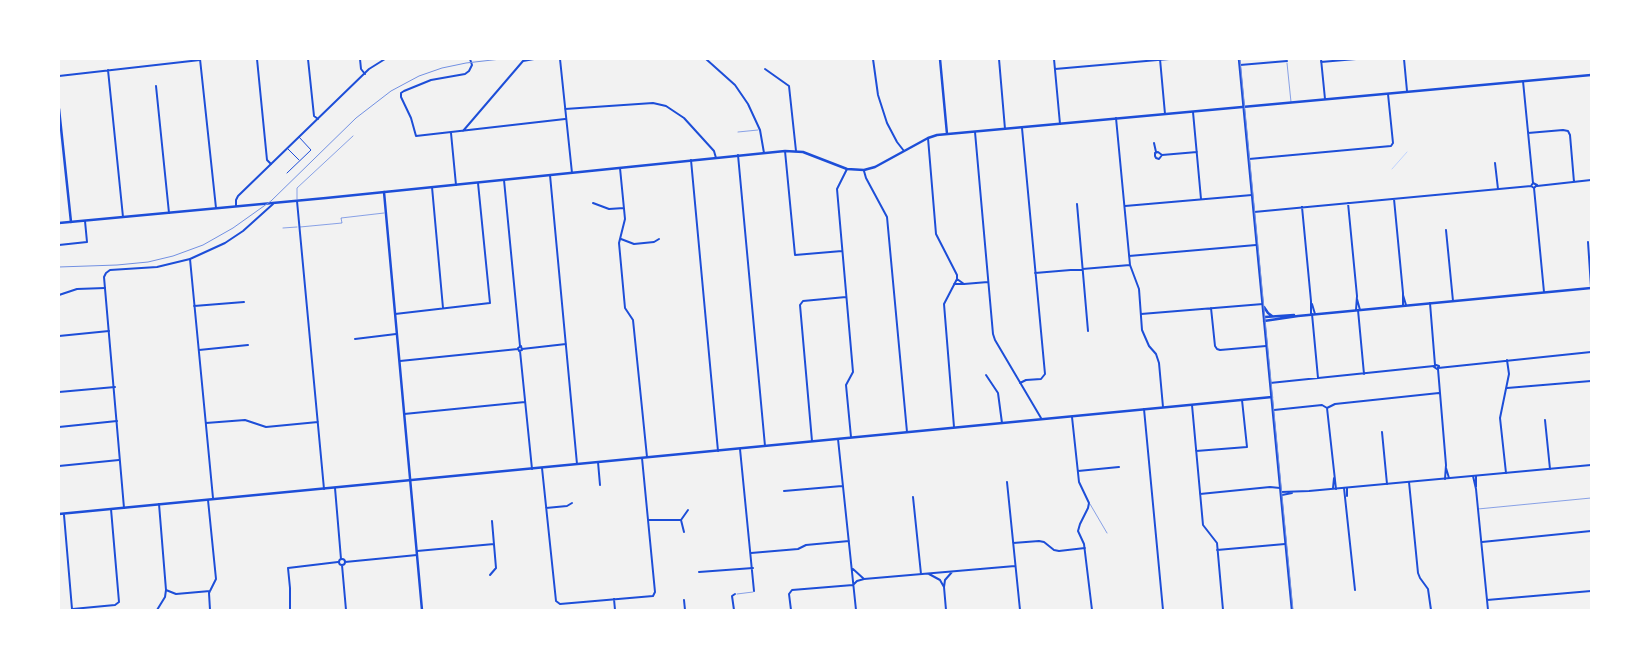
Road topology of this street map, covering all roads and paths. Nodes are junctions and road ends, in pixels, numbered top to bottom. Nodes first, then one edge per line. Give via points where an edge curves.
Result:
1 (257, 59) edge
2 (308, 59) edge
3 (360, 59) edge
4 (385, 59) edge
5 (470, 59) edge
6 (534, 59) edge
7 (560, 59) edge
8 (706, 59) edge
9 (873, 59) edge
10 (940, 59) edge
11 (999, 59) edge
12 (1054, 59) edge
13 (1160, 59) edge
14 (1169, 59) edge
15 (1239, 59) edge
16 (1356, 59) edge
17 (1404, 59) edge
18 (200, 60) edge
19 (1287, 60) edge
20 (1321, 60) edge
21 (1240, 65) junction
22 (765, 69) dead end
23 (1055, 69) junction
24 (108, 70) junction
25 (365, 74) junction
26 (1591, 75) edge
27 (59, 76) edge
28 (1524, 81) junction
29 (156, 86) dead end
30 (1407, 92) junction
31 (1388, 94) junction
32 (1325, 99) junction
33 (1291, 102) junction
34 (1244, 107) junction
35 (59, 110) edge
36 (565, 110) junction
37 (1193, 112) junction
38 (1165, 114) junction
39 (1116, 118) junction
40 (566, 119) junction
41 (318, 120) junction
42 (1060, 124) junction
43 (1022, 127) junction
44 (1005, 129) junction
45 (760, 130) junction
46 (463, 131) junction
47 (738, 132) dead end
48 (975, 132) junction
49 (451, 133) junction
50 (1528, 133) junction
51 (947, 134) junction
52 (354, 136) dead end
53 (299, 137) junction
54 (928, 138) junction
55 (1154, 143) dead end
56 (287, 148) junction
57 (785, 151) junction
58 (796, 151) junction
59 (904, 151) junction
60 (1156, 152) junction
61 (1197, 152) junction
62 (764, 153) junction
63 (1162, 154) junction
64 (738, 155) junction
65 (716, 158) junction
66 (1249, 159) junction
67 (691, 160) junction
68 (300, 161) junction
69 (1495, 163) dead end
70 (271, 164) junction
71 (620, 168) junction
72 (847, 169) junction
73 (864, 170) junction
74 (287, 173) dead end
75 (572, 173) junction
76 (550, 175) junction
77 (504, 180) junction
78 (1591, 180) edge
79 (478, 182) junction
80 (1574, 182) junction
81 (1534, 183) junction
82 (456, 185) junction
83 (1531, 186) junction
84 (1536, 187) junction
85 (432, 188) junction
86 (1498, 189) junction
87 (384, 192) junction
88 (1252, 195) junction
89 (1394, 199) junction
90 (1201, 200) junction
91 (297, 201) junction
92 (273, 203) junction
93 (593, 203) dead end
94 (1348, 203) junction
95 (260, 204) junction
96 (1077, 204) dead end
97 (236, 206) junction
98 (1124, 206) junction
99 (1302, 207) junction
100 (216, 208) junction
101 (624, 208) junction
102 (1254, 212) junction
103 (168, 213) junction
104 (264, 213) junction
105 (386, 213) junction
106 (124, 217) junction
107 (85, 221) junction
108 (71, 222) junction
109 (59, 223) edge
110 (300, 227) junction
111 (283, 228) dead end
112 (1446, 230) dead end
113 (620, 239) junction
114 (659, 239) dead end
115 (1588, 242) dead end
116 (59, 245) edge
117 (1257, 245) junction
118 (842, 251) junction
119 (1129, 256) junction
120 (190, 259) junction
121 (1130, 265) junction
122 (1083, 269) junction
123 (1035, 274) junction
124 (1591, 276) edge
125 (957, 279) junction
126 (988, 282) junction
127 (954, 284) junction
128 (964, 284) junction
129 (1591, 287) edge
130 (105, 288) junction
131 (1544, 292) junction
132 (59, 295) edge
133 (846, 297) junction
134 (1453, 301) junction
135 (244, 302) dead end
136 (1430, 303) junction
137 (1263, 305) junction
138 (194, 306) junction
139 (1404, 306) junction
140 (443, 308) junction
141 (1211, 308) junction
142 (1358, 310) junction
143 (395, 314) junction
144 (1141, 314) junction
145 (1313, 314) junction
146 (1274, 316) junction
147 (1298, 316) junction
148 (1264, 319) junction
149 (110, 331) junction
150 (1088, 331) dead end
151 (59, 334) edge
152 (396, 334) junction
153 (355, 339) dead end
154 (566, 344) junction
155 (248, 345) dead end
156 (1267, 346) junction
157 (520, 349) junction
158 (199, 350) junction
159 (1591, 352) edge
160 (1507, 360) junction
161 (399, 361) junction
162 (1436, 367) junction
163 (1364, 374) junction
164 (986, 375) dead end
165 (1318, 378) junction
166 (1591, 381) edge
167 (1020, 383) junction
168 (1270, 383) junction
169 (114, 387) junction
170 (1506, 388) junction
171 (59, 392) edge
172 (1439, 393) junction
173 (1272, 397) junction
174 (1242, 400) junction
175 (525, 402) junction
176 (1192, 405) junction
177 (1163, 408) junction
178 (1327, 408) junction
179 (1144, 409) junction
180 (1273, 410) junction
181 (404, 414) junction
182 (1072, 416) junction
183 (1039, 419) junction
184 (1545, 420) dead end
185 (117, 421) junction
186 (318, 422) junction
187 (1002, 423) junction
188 (206, 424) junction
189 (59, 426) edge
190 (954, 427) junction
191 (907, 432) junction
192 (1382, 432) dead end
193 (850, 437) junction
194 (838, 438) junction
195 (812, 441) junction
196 (765, 446) junction
197 (740, 448) junction
198 (718, 451) junction
199 (1196, 451) junction
200 (647, 457) junction
201 (642, 458) junction
202 (119, 460) junction
203 (598, 462) junction
204 (577, 464) junction
205 (1446, 465) junction
206 (1591, 465) edge
207 (59, 466) edge
208 (1119, 467) dead end
209 (542, 468) junction
210 (532, 469) junction
211 (1550, 469) junction
212 (1078, 471) junction
213 (1506, 473) junction
214 (1475, 476) junction
215 (1449, 478) junction
216 (1446, 479) junction
217 (410, 481) junction
218 (1007, 482) dead end
219 (1409, 482) junction
220 (1387, 484) junction
221 (600, 485) dead end
222 (842, 486) junction
223 (335, 488) junction
224 (1346, 488) junction
225 (324, 489) junction
226 (1335, 489) junction
227 (1280, 490) junction
228 (784, 491) dead end
229 (1200, 494) junction
230 (913, 497) dead end
231 (1591, 498) edge
232 (213, 499) junction
233 (208, 500) junction
234 (1089, 502) junction
235 (572, 503) dead end
236 (159, 504) junction
237 (124, 508) junction
238 (546, 508) junction
239 (111, 509) junction
240 (1478, 509) junction
241 (688, 510) dead end
242 (59, 514) edge
243 (64, 514) junction
244 (649, 520) junction
245 (680, 520) junction
246 (492, 521) dead end
247 (1591, 531) edge
248 (684, 532) dead end
249 (1107, 533) dead end
250 (849, 541) junction
251 (1481, 542) junction
252 (1013, 543) junction
253 (494, 544) junction
254 (1286, 544) junction
255 (1085, 548) junction
256 (1217, 550) junction
257 (417, 553) junction
258 (751, 553) junction
259 (341, 559) junction
260 (338, 562) junction
261 (344, 562) junction
262 (342, 565) junction
263 (1015, 566) junction
264 (752, 568) junction
265 (852, 568) junction
266 (954, 571) junction
267 (699, 572) dead end
268 (921, 574) junction
269 (929, 574) junction
270 (490, 575) dead end
271 (864, 579) junction
272 (853, 585) junction
273 (944, 587) junction
274 (166, 590) junction
275 (210, 590) junction
276 (1355, 590) dead end
277 (1591, 590) edge
278 (754, 591) joint
279 (735, 594) joint
280 (614, 599) junction
281 (684, 600) dead end
282 (1487, 600) junction
283 (98, 608) edge
284 (72, 609) edge
285 (62, 610) edge
286 (157, 610) edge
287 (210, 610) edge
288 (290, 610) edge
289 (346, 610) edge
290 (422, 610) edge
291 (520, 610) edge
292 (523, 610) edge
293 (615, 610) edge
294 (685, 610) edge
295 (734, 610) edge
296 (791, 610) edge
297 (856, 610) edge
298 (946, 610) edge
299 (1020, 610) edge
300 (1092, 610) edge
301 (1163, 610) edge
302 (1223, 610) edge
303 (1292, 610) edge
304 (1430, 610) edge
305 (1488, 610) edge

1 - 70 street via 267,160
2 - 41 street via 314,116
3 - 25 street via 361,70
4 - 25 street
5 - 49 street via 472,65 465,74 431,80 401,93 416,136
6 - 46 street via 523,61
7 - 36 street
8 - 45 street via 735,85
9 - 59 street via 878,96 887,123
10 - 51 main road
11 - 44 street
12 - 23 street
13 - 14 street
13 - 23 street
13 - 38 street
15 - 21 main road
16 - 20 street
17 - 30 street
18 - 24 street
18 - 100 street
19 - 21 street
19 - 33 lane
20 - 32 street
21 - 34 main road
22 - 58 street via 789,86
23 - 42 street
24 - 27 street
24 - 106 street
25 - 41 street
26 - 28 main road
28 - 30 main road
28 - 50 street
29 - 103 street
30 - 31 main road
31 - 32 main road
31 - 66 street via 1391,146
32 - 33 main road
33 - 34 main road
34 - 37 main road
34 - 66 main road
35 - 108 main road
36 - 40 street
36 - 65 street via 653,103 666,106 684,118 714,151
37 - 38 main road
37 - 61 street
38 - 39 main road
39 - 42 main road
39 - 98 street
40 - 46 street
40 - 75 street
41 - 53 street
42 - 43 main road
43 - 44 main road
43 - 123 street
44 - 48 main road
45 - 47 lane
45 - 62 street
46 - 49 street
48 - 51 main road
48 - 126 street
49 - 82 street
50 - 80 street via 1568,131
50 - 81 street
51 - 54 main road
52 - 91 lane via 297,188
53 - 56 street
53 - 68 street via 311,150
54 - 59 main road
54 - 125 street via 936,234
55 - 60 street
56 - 68 street
56 - 70 street
57 - 58 main road
57 - 62 main road
57 - 118 street via 795,255
58 - 72 main road
59 - 73 main road
60 - 63 street
60 - 63 street via 1157,159
61 - 63 street
61 - 90 street
62 - 64 main road
64 - 65 main road
64 - 196 street
65 - 67 main road
66 - 88 main road
67 - 71 main road
67 - 198 street
68 - 74 street
69 - 86 street
70 - 97 street via 238,196
71 - 75 main road
71 - 101 street
72 - 73 main road
72 - 118 street via 837,189
73 - 191 street via 887,217
75 - 76 main road
76 - 77 main road
76 - 154 street
77 - 79 main road
77 - 157 street
78 - 80 street
79 - 82 main road
79 - 140 street via 490,303
80 - 84 street
81 - 83 street
81 - 84 street
82 - 85 main road
83 - 84 street
83 - 86 street
84 - 131 street
85 - 87 main road
85 - 140 street
86 - 89 street
87 - 91 main road
87 - 105 main road
88 - 90 street
88 - 102 main road
89 - 94 street
89 - 139 street
90 - 98 street
91 - 92 main road
91 - 110 street
92 - 95 main road
92 - 104 street
93 - 101 street via 609,209
94 - 99 street
94 - 142 street
95 - 97 main road
95 - 104 street
96 - 122 street
97 - 100 main road
98 - 119 street
99 - 102 street
99 - 145 street
100 - 103 main road
101 - 113 street
102 - 117 main road
103 - 106 main road
104 - 120 street via 225,243
105 - 110 lane via 341,218 342,223
105 - 143 main road
106 - 107 main road
107 - 108 main road
107 - 116 street via 87,242
108 - 109 main road
110 - 111 lane
110 - 186 street
112 - 134 street
113 - 114 street via 634,244
113 - 200 street via 625,308 633,320
115 - 124 street
117 - 119 street
117 - 137 main road
118 - 133 street
119 - 121 street
120 - 130 street via 157,267 110,270 104,277
120 - 138 street
121 - 122 street
121 - 144 street via 1139,289
122 - 123 street
122 - 150 street
123 - 167 street via 1044,374 1042,379
124 - 129 street
125 - 127 street
125 - 128 street
126 - 128 street
126 - 167 street via 995,340
127 - 128 street
127 - 190 street via 944,304
129 - 131 main road
130 - 132 street via 77,289
130 - 149 street
131 - 134 main road
133 - 193 street via 853,372 846,385
133 - 195 street via 803,301 800,305
134 - 136 main road
135 - 138 street
136 - 139 main road
136 - 162 street
137 - 141 street
137 - 146 main road
137 - 148 main road
138 - 158 street
139 - 142 main road
140 - 143 street
141 - 144 street
141 - 156 street via 1217,349
142 - 145 main road
142 - 163 street
143 - 152 main road
144 - 177 street via 1142,330 1159,363
145 - 147 main road
145 - 165 street
146 - 147 main road
146 - 148 main road
147 - 148 main road
148 - 156 main road
149 - 151 street
149 - 169 street
152 - 153 street
152 - 161 main road
154 - 157 street
154 - 204 street
155 - 158 street
156 - 168 main road
157 - 161 street
157 - 175 street
158 - 188 street
159 - 160 street
160 - 162 street
160 - 170 street
161 - 181 main road
162 - 163 street
162 - 172 street
163 - 165 street
164 - 187 street via 998,393
165 - 168 street
166 - 170 street
167 - 183 street
168 - 173 main road
169 - 171 street
169 - 185 street
170 - 213 street via 1500,418
172 - 178 street via 1335,404
172 - 205 street
173 - 174 main road
173 - 180 main road
174 - 176 main road
174 - 199 street via 1247,447
175 - 181 street
175 - 210 street
176 - 177 main road
176 - 199 street
177 - 179 main road
178 - 180 street
178 - 226 street
179 - 182 main road
179 - 301 street
180 - 227 main road
181 - 217 main road
182 - 183 main road
182 - 212 street
183 - 187 main road
184 - 211 street
185 - 189 street
185 - 202 street
186 - 188 street via 266,427 245,420
186 - 225 street
187 - 190 main road
188 - 232 street
190 - 191 main road
191 - 193 main road
192 - 220 street
193 - 194 main road
194 - 195 main road
194 - 222 street
195 - 196 main road
196 - 197 main road
197 - 198 main road
197 - 258 street
198 - 200 main road
199 - 229 street
200 - 201 main road
201 - 203 main road
201 - 244 street
202 - 207 street
202 - 237 street
203 - 204 main road
203 - 221 street
204 - 209 main road
205 - 215 street
205 - 216 street
206 - 211 street
208 - 212 street
209 - 210 main road
209 - 238 street
210 - 217 main road
211 - 213 street
212 - 234 street via 1079,483
213 - 214 street
214 - 215 street
214 - 240 street
215 - 216 street
216 - 219 street
217 - 223 main road
217 - 257 main road
218 - 252 street
219 - 220 street
219 - 304 street via 1418,573 1428,589
220 - 224 street
222 - 228 street
222 - 250 street
223 - 225 main road
223 - 259 street
224 - 226 street
224 - 276 street
225 - 232 main road
226 - 227 street
227 - 229 street via 1270,487
227 - 254 main road
229 - 256 street via 1204,525
230 - 268 street
231 - 240 lane
232 - 233 main road
233 - 236 main road
233 - 275 street via 216,580
234 - 249 lane
234 - 255 street via 1079,532
235 - 238 street
236 - 237 main road
236 - 274 street
237 - 239 main road
238 - 280 street via 556,601 560,604
239 - 243 main road
239 - 283 street via 119,602
240 - 251 street
241 - 245 street
242 - 243 main road
243 - 284 street
244 - 245 street
244 - 280 street via 655,594
245 - 248 street
246 - 253 street
247 - 251 street
250 - 258 street
250 - 265 street
251 - 282 street
252 - 255 street via 1039,541 1059,551
252 - 263 street
253 - 257 street
253 - 270 street via 496,568
254 - 256 street
254 - 303 main road
255 - 300 street
256 - 302 street
257 - 261 street
257 - 290 main road
258 - 264 street
259 - 260 street
259 - 261 street
260 - 262 street
260 - 288 street via 288,568
261 - 262 street
262 - 289 street
263 - 266 street
263 - 299 street
264 - 267 street
264 - 278 street
265 - 271 street
265 - 272 street
266 - 269 street
266 - 273 street via 948,575
268 - 269 street
268 - 271 street
269 - 273 street via 940,580
271 - 272 street
272 - 296 street via 790,592
272 - 297 street
273 - 298 street
274 - 275 street via 176,594
274 - 286 street
275 - 287 street
277 - 282 street
278 - 279 lane
279 - 295 street via 732,596
280 - 293 street
281 - 294 street
282 - 305 street
283 - 284 street
284 - 285 street
291 - 292 lane

